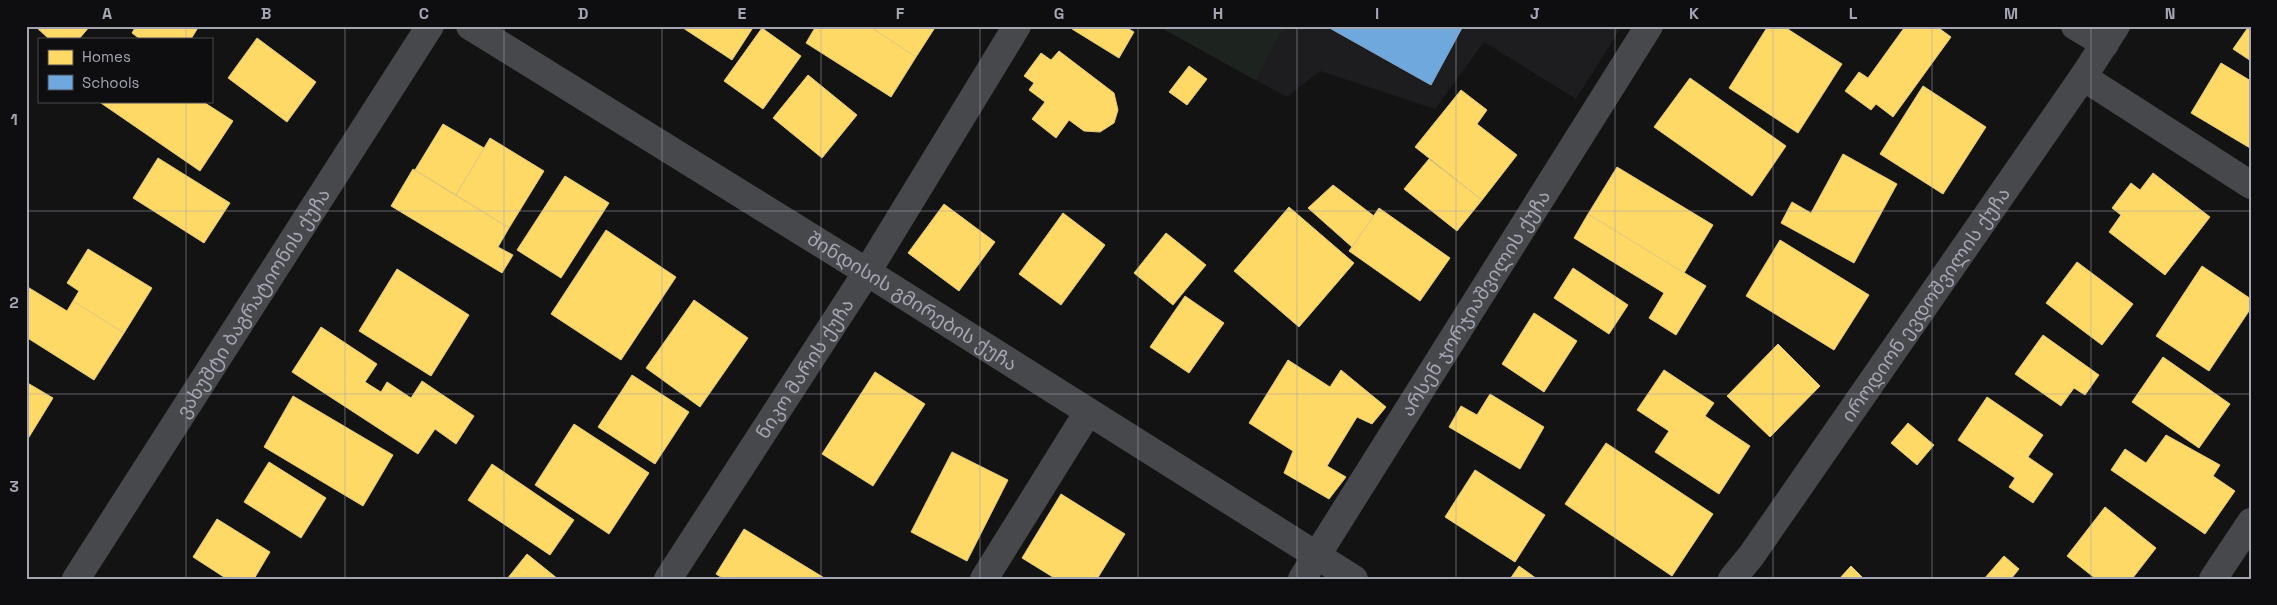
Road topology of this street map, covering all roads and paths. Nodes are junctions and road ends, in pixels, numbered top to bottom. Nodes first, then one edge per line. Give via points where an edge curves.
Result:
1 (430, 26) edge
2 (470, 26) edge
3 (1017, 26) edge
4 (1649, 26) edge
5 (2075, 26) edge
6 (2110, 35) edge
7 (2083, 77) junction
8 (2251, 185) edge
9 (867, 272) junction
10 (1088, 412) junction
11 (2251, 522) edge
12 (1317, 556) junction
13 (76, 579) edge
14 (668, 579) edge
15 (984, 579) edge
16 (1302, 579) edge
17 (1354, 579) edge
18 (1732, 579) edge
19 (2213, 579) edge

1 - 13 street, ვახუშტი ბაგრატიონის ქუჩა
2 - 9 street, შინდისის გმირების ქუჩა
3 - 9 street, ნიკო მარის ქუჩა
4 - 12 street, არსენ ჯორჯიაშვილის ქუჩა
5 - 6 street
6 - 7 street, იროდიონ ევდოშვილის ქუჩა
7 - 8 street
7 - 18 street, იროდიონ ევდოშვილის ქუჩა
9 - 10 street, შინდისის გმირების ქუჩა
9 - 14 street, ნიკო მარის ქუჩა
10 - 12 street, შინდისის გმირების ქუჩა
10 - 15 street
11 - 19 street
12 - 16 street, არსენ ჯორჯიაშვილის ქუჩა
12 - 17 street, შინდისის გმირების ქუჩა

